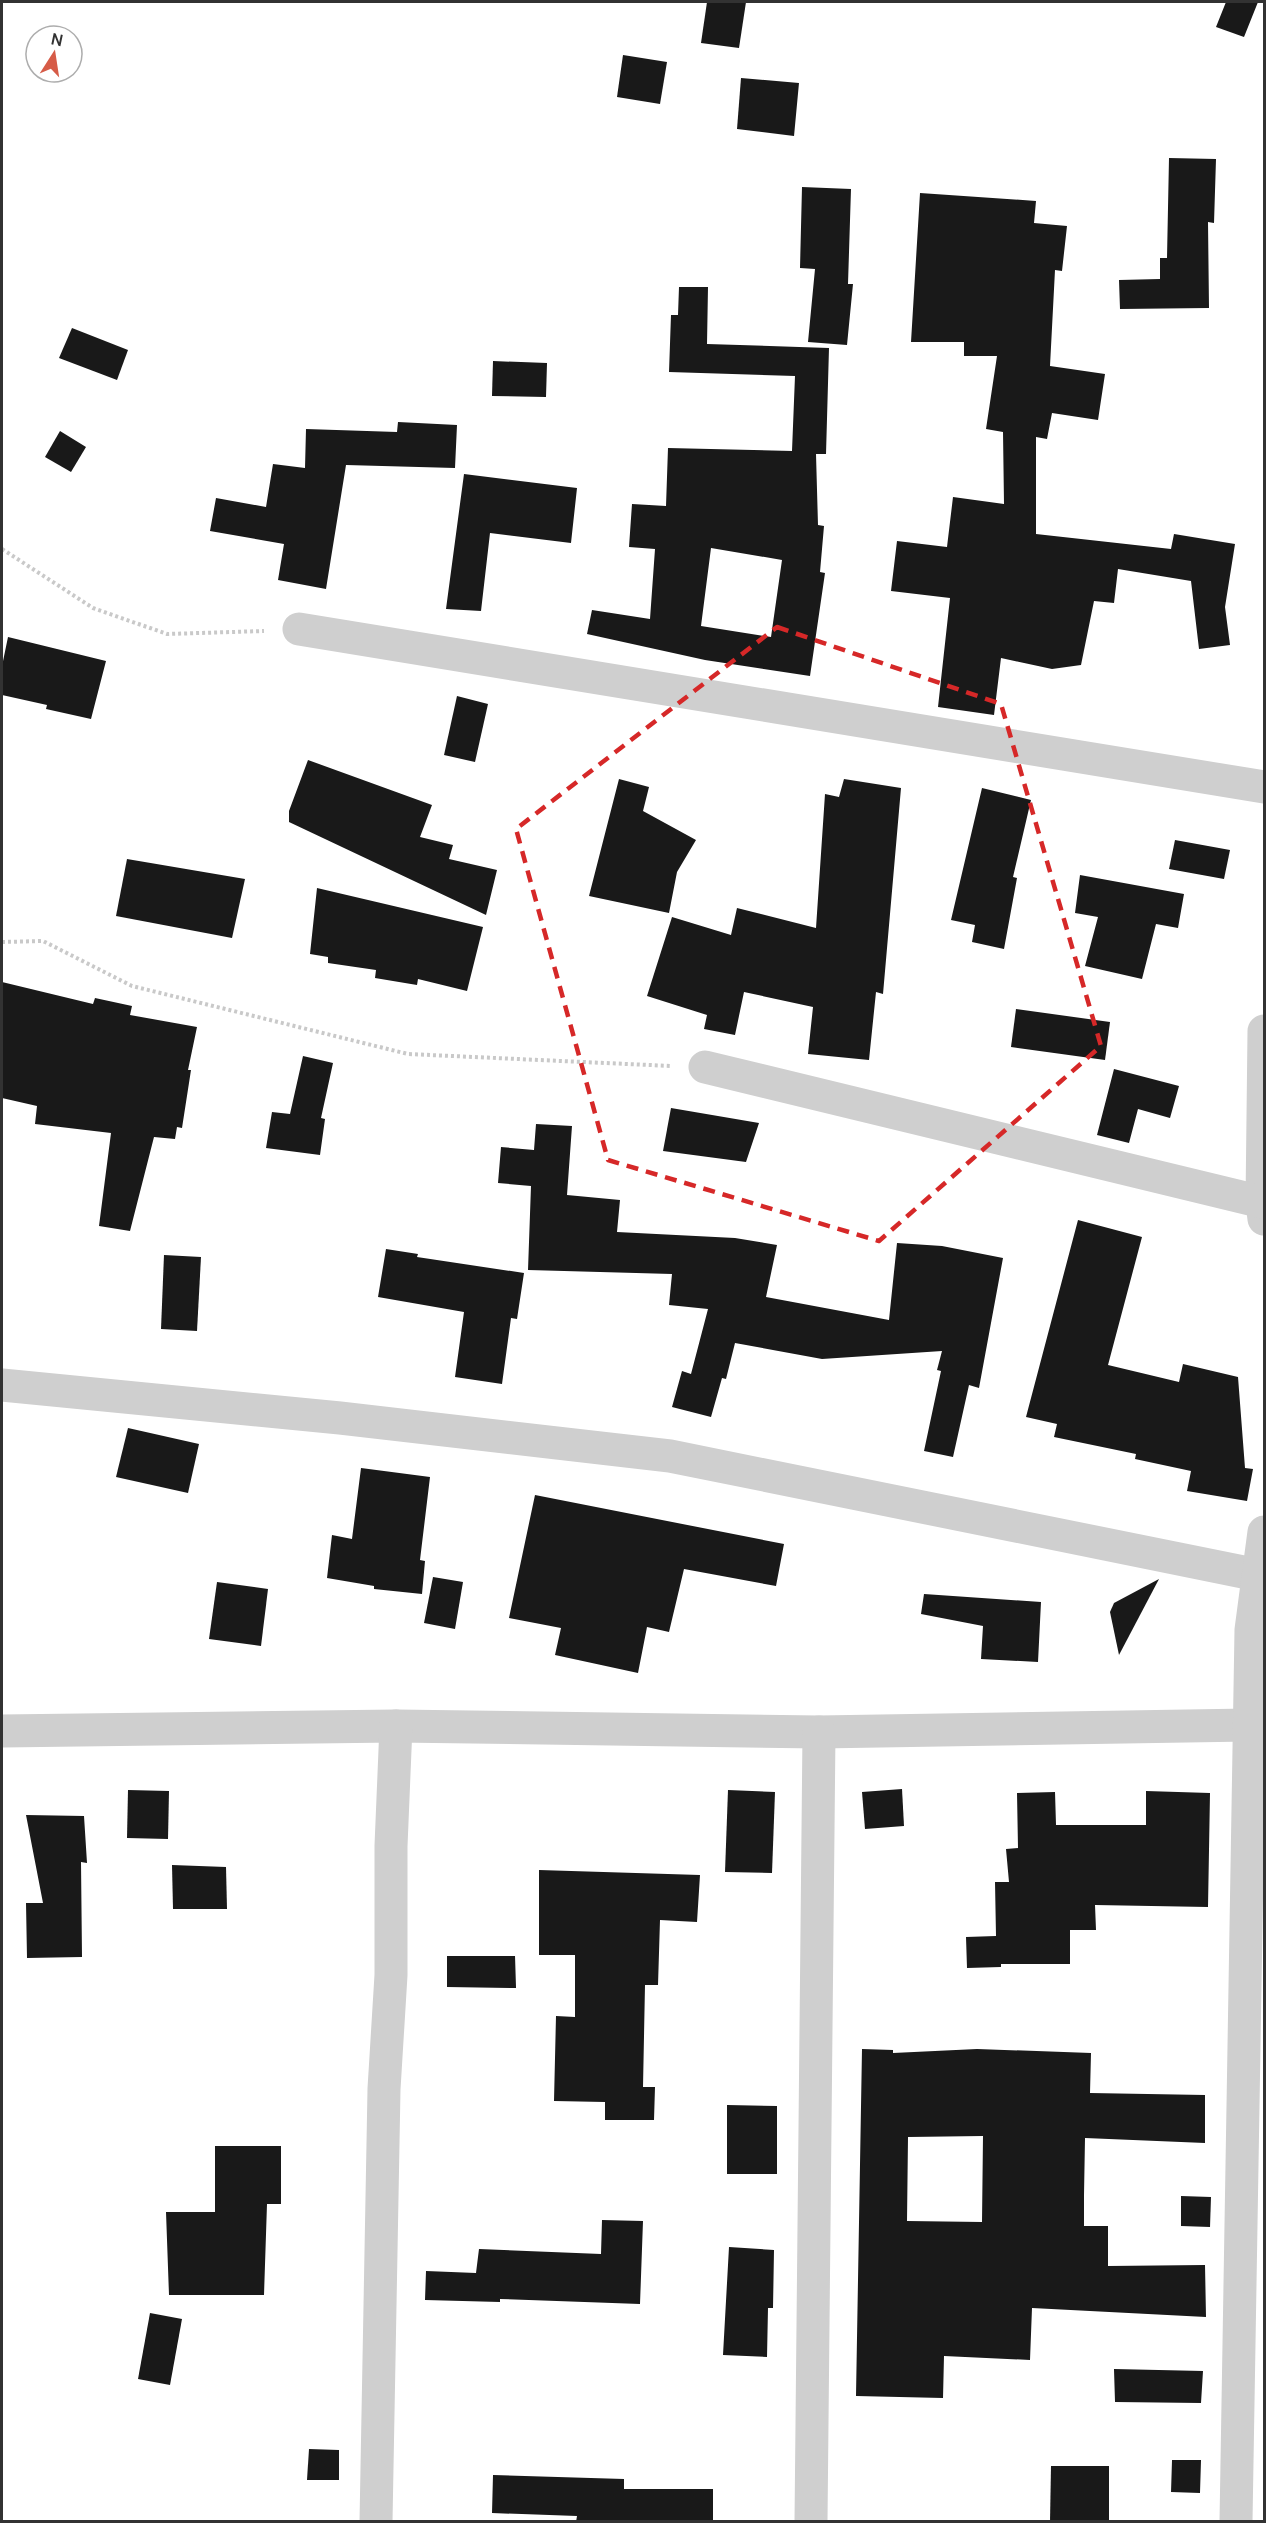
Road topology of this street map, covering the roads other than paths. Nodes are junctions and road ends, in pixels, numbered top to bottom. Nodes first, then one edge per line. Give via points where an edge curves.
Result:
1 (299, 629) road end
2 (1264, 787) edge
3 (1264, 1031) edge
4 (705, 1067) road end
5 (1263, 1211) edge
6 (2, 1385) edge
7 (1264, 1532) edge
8 (1258, 1575) junction
9 (1249, 1725) junction
10 (396, 1726) junction
11 (2, 1731) edge
12 (819, 1732) junction
13 (1253, 2207) edge
14 (376, 2522) edge
15 (811, 2522) edge
16 (1236, 2522) edge

1 - 2 street
3 - 5 street
4 - 5 street
6 - 8 street via 670,1456
7 - 8 street
8 - 9 street via 1251,1630
9 - 12 street
9 - 13 street
10 - 11 street
10 - 12 street
10 - 14 street
12 - 15 street
13 - 16 street

